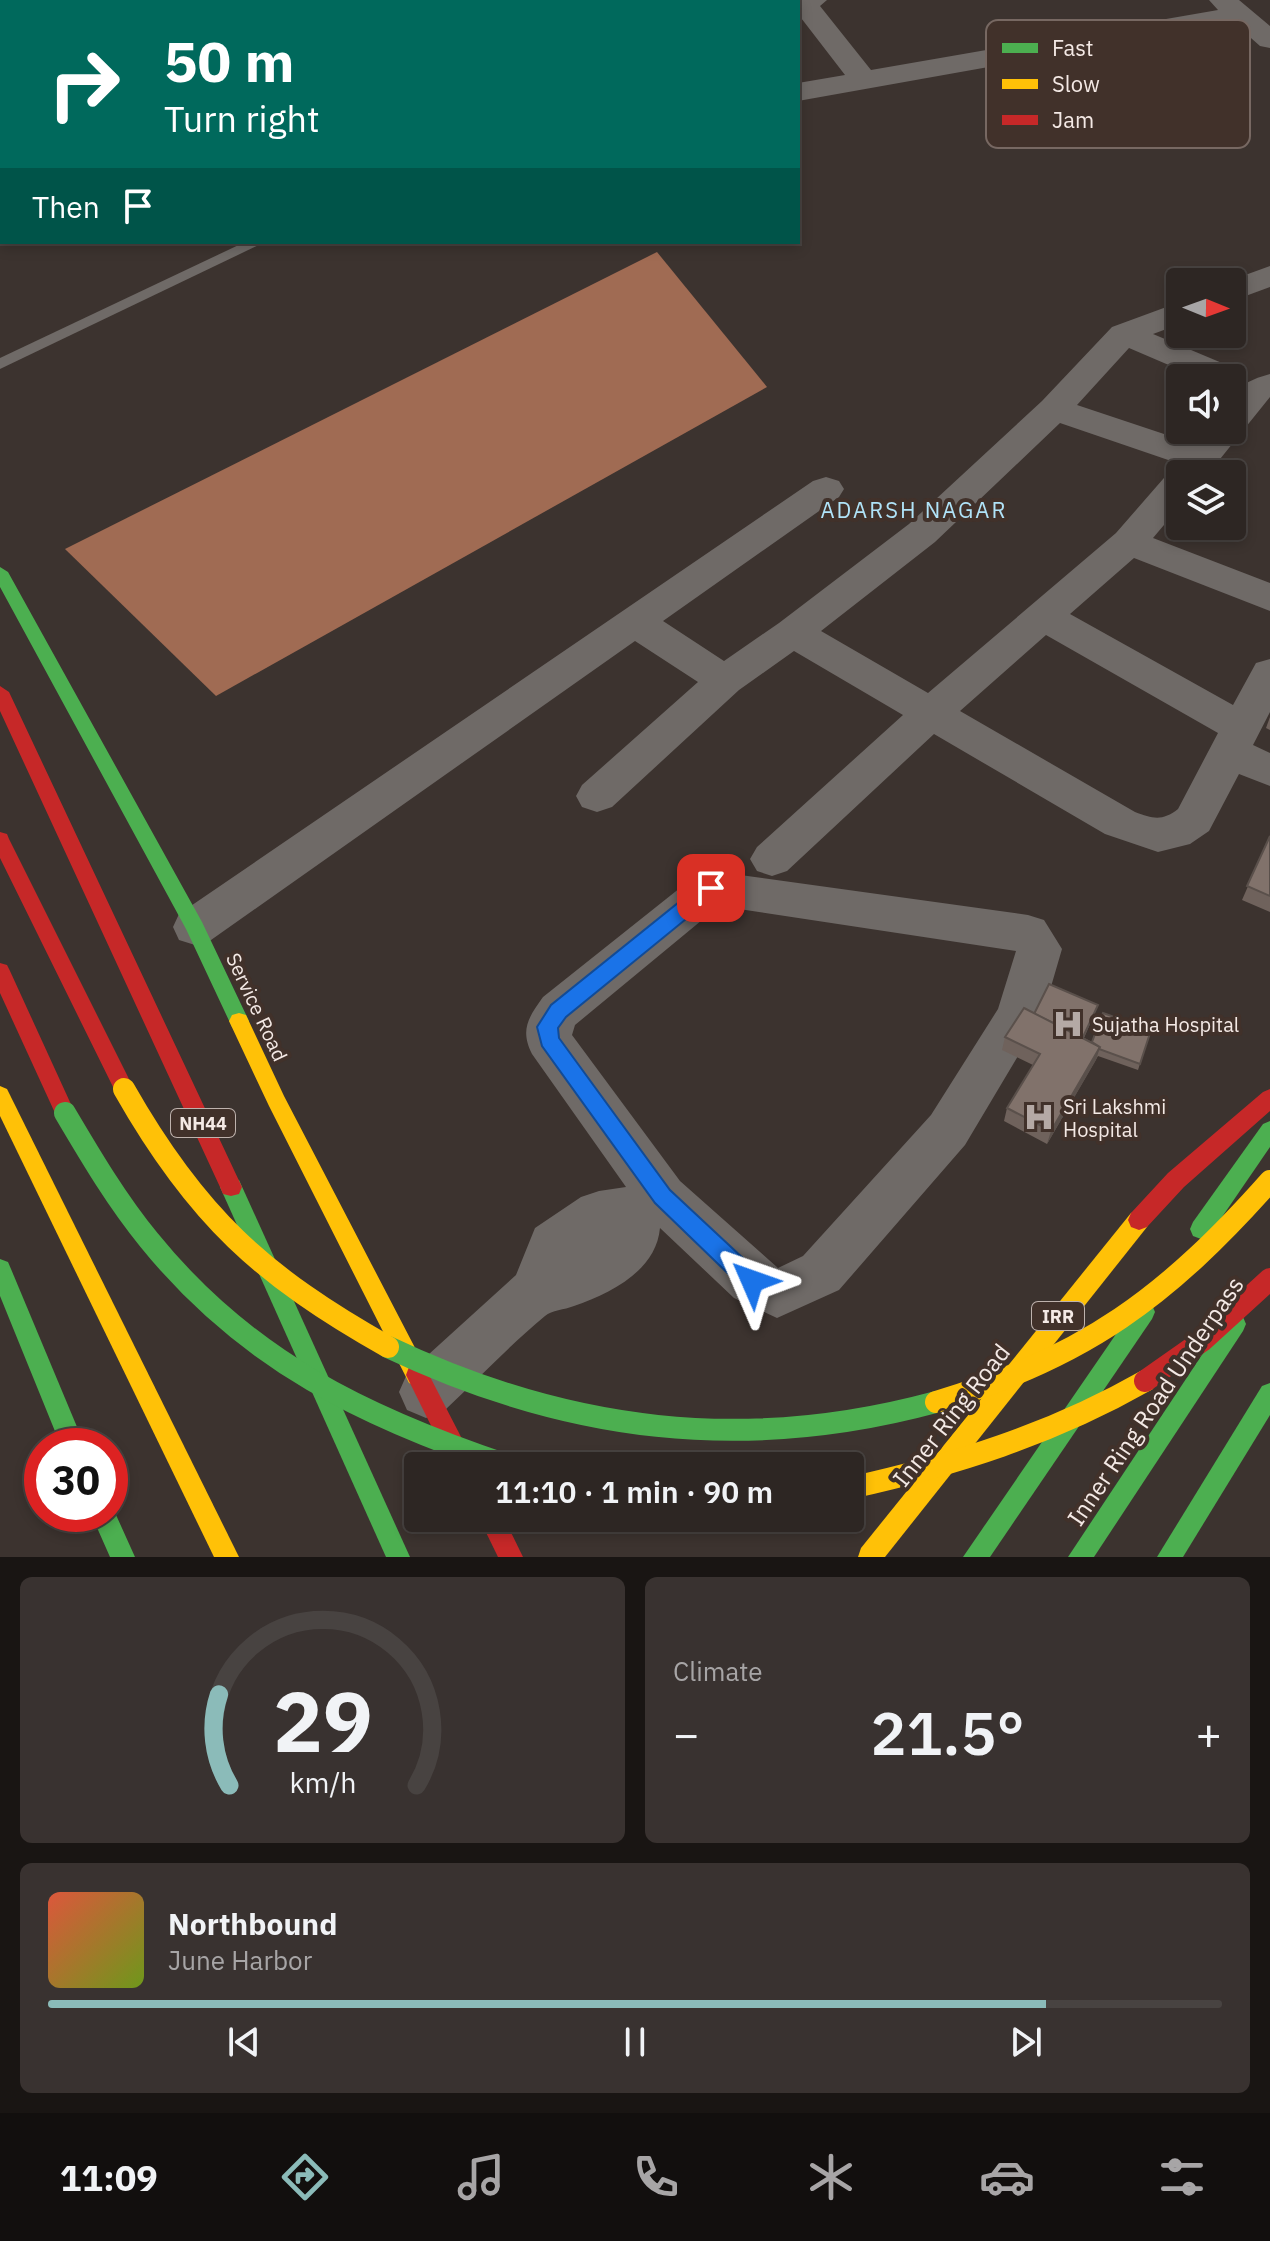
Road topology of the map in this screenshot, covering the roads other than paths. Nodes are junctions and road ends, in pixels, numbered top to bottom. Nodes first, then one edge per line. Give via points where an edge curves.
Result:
1 (813, 0) edge
2 (802, 1) edge
3 (1231, 7) edge
4 (1166, 20) edge
5 (1247, 20) edge
6 (1250, 22) edge
7 (1268, 37) edge
8 (986, 56) edge
9 (864, 80) junction
10 (800, 92) edge
11 (253, 244) edge
12 (1270, 276) edge
13 (1246, 285) edge
14 (1166, 318) edge
15 (1124, 334) junction
16 (0, 364) edge
17 (1252, 385) edge
18 (1054, 409) junction
19 (1213, 444) edge
20 (1200, 460) edge
21 (1166, 461) edge
22 (826, 489) dead end
23 (1166, 500) edge
24 (1129, 542) junction
25 (0, 572) edge
26 (1270, 598) edge
27 (1042, 615) junction
28 (633, 621) junction
29 (793, 633) junction
30 (1270, 673) edge
31 (725, 680) junction
32 (0, 692) edge
33 (931, 713) junction
34 (1236, 740) junction
35 (1270, 771) edge
36 (597, 796) dead end
37 (0, 839) edge
38 (772, 859) dead end
39 (195, 927) junction
40 (0, 971) edge
41 (0, 1095) edge
42 (1270, 1098) edge
43 (1270, 1130) edge
44 (1270, 1181) edge
45 (650, 1202) junction
46 (0, 1269) edge
47 (1270, 1272) edge
48 (1270, 1279) edge
49 (426, 1392) junction
50 (1270, 1394) edge
51 (66, 1428) edge
52 (457, 1452) edge
53 (468, 1452) edge
54 (864, 1485) edge
55 (111, 1532) edge
56 (498, 1532) edge
57 (123, 1557) edge
58 (227, 1557) edge
59 (398, 1557) edge
60 (511, 1557) edge
61 (870, 1557) edge
62 (975, 1557) edge
63 (1080, 1557) edge
64 (1169, 1557) edge

1 - 2 street
2 - 9 street
3 - 4 street
3 - 5 street
6 - 7 street
8 - 9 street
9 - 10 street
11 - 16 lane
12 - 13 street
14 - 15 street
15 - 17 street
15 - 18 street
18 - 21 street
18 - 29 street via 922,533
19 - 20 street
22 - 28 street
23 - 24 street
24 - 26 street
24 - 27 street
25 - 39 main road, Service Road
27 - 33 street
27 - 34 street
28 - 31 street
28 - 39 street
29 - 31 street
29 - 33 street
30 - 34 street
31 - 36 street
32 - 59 main road, NH44 via 168,1046
33 - 34 street via 1120,823 1159,837 1181,832 1194,820
33 - 38 street
34 - 35 street
37 - 44 main road, bridge via 145,1130 201,1207 273,1277 354,1332 507,1398 622,1423 728,1430 835,1424 951,1398 1078,1348 1161,1293 1231,1229
39 - 49 main road, Service Road via 276,1100
40 - 53 main road, bridge via 89,1157 135,1226 192,1290 273,1357 369,1413
41 - 58 main road
42 - 61 main road, Inner Ring Road / IRR via 1176,1180 1121,1239
43 - 62 main road
45 - 45 street via 549,1040 548,1027 559,1011 711,888 1028,933 1039,949 1020,1014 948,1130 821,1273 777,1294 752,1281
45 - 49 street via 633,1243 580,1282 536,1290
46 - 51 main road
47 - 63 main road, Inner Ring Road Underpass
48 - 54 main road, bridge via 1202,1341 1111,1402 986,1455
49 - 52 main road, Service Road
50 - 64 main road
55 - 57 main road
56 - 60 main road

